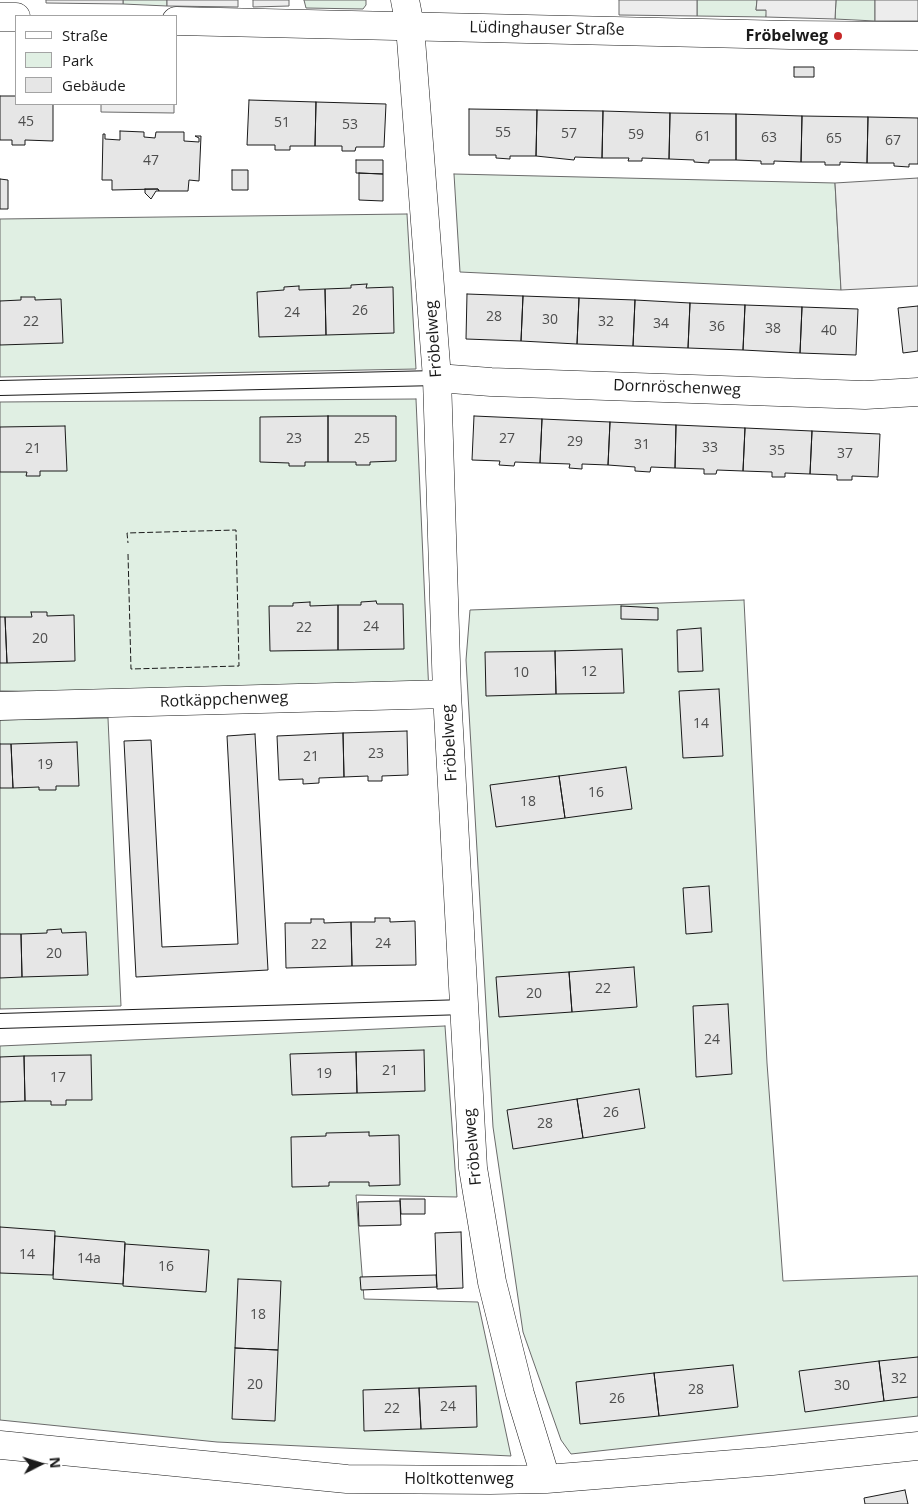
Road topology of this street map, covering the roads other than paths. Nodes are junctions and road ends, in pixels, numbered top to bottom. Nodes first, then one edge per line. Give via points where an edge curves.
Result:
1 (407, 13) edge
2 (0, 17) edge
3 (15, 17) edge
4 (178, 21) edge
5 (918, 36) edge
6 (437, 378) junction
7 (0, 388) edge
8 (918, 392) edge
9 (447, 694) junction
10 (0, 706) edge
11 (465, 1007) junction
12 (0, 1021) edge
13 (0, 1445) edge
14 (918, 1446) edge
15 (546, 1479) junction

1 - 4 street, Lüdinghauser Straße
1 - 5 street, Lüdinghauser Straße via 790,35
1 - 6 street, Fröbelweg
2 - 3 street
6 - 7 lane
6 - 8 street, Dornröschenweg via 865,394
6 - 9 street, Fröbelweg
9 - 10 street, Rotkäppchenweg
9 - 11 street, Fröbelweg
11 - 12 lane
11 - 15 street, Fröbelweg via 473,1168 480,1213 492,1282 520,1394
13 - 15 street, Holtkottenweg via 347,1479
14 - 15 street, Holtkottenweg

